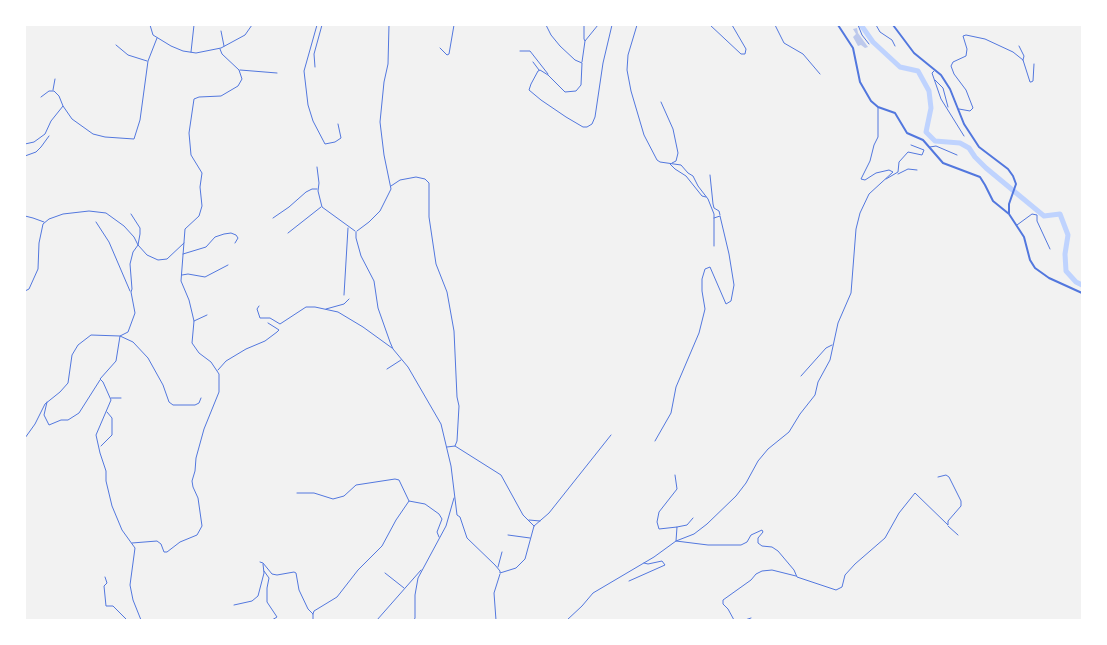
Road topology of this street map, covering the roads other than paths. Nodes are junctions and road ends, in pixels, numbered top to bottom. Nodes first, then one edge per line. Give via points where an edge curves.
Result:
1 (150, 25) edge
2 (194, 25) edge
3 (252, 25) edge
4 (317, 25) edge
5 (322, 25) edge
6 (389, 25) edge
7 (454, 25) edge
8 (546, 25) edge
9 (584, 25) edge
10 (598, 25) edge
11 (612, 25) edge
12 (637, 25) edge
13 (710, 25) edge
14 (732, 25) edge
15 (775, 25) edge
16 (838, 25) edge
17 (858, 25) edge
18 (876, 25) edge
19 (893, 25) edge
20 (222, 31) dead end
21 (157, 38) junction
22 (585, 41) junction
23 (869, 44) dead end
24 (116, 46) dead end
25 (895, 46) dead end
26 (1019, 46) dead end
27 (224, 47) junction
28 (440, 48) dead end
29 (220, 49) junction
30 (520, 51) dead end
31 (192, 52) junction
32 (1023, 60) junction
33 (148, 61) junction
34 (533, 62) dead end
35 (582, 63) junction
36 (1034, 64) dead end
37 (315, 67) dead end
38 (239, 70) junction
39 (539, 70) junction
40 (934, 70) junction
41 (277, 73) dead end
42 (820, 74) dead end
43 (548, 75) junction
44 (55, 79) dead end
45 (934, 79) junction
46 (52, 90) junction
47 (41, 97) dead end
48 (661, 102) dead end
49 (63, 106) junction
50 (878, 107) junction
51 (948, 108) junction
52 (958, 109) junction
53 (338, 124) dead end
54 (49, 136) dead end
55 (964, 136) dead end
56 (25, 144) edge
57 (911, 145) dead end
58 (929, 148) junction
59 (957, 155) dead end
60 (25, 156) edge
61 (671, 163) junction
62 (317, 167) dead end
63 (917, 170) dead end
64 (897, 174) junction
65 (710, 175) dead end
66 (884, 180) junction
67 (391, 186) junction
68 (318, 189) junction
69 (707, 198) junction
70 (322, 207) junction
71 (131, 214) dead end
72 (1009, 214) junction
73 (25, 216) edge
74 (720, 216) junction
75 (273, 218) dead end
76 (714, 218) junction
77 (96, 222) dead end
78 (44, 223) junction
79 (1017, 225) junction
80 (348, 227) junction
81 (356, 232) junction
82 (288, 233) dead end
83 (184, 243) junction
84 (235, 243) dead end
85 (138, 245) junction
86 (714, 246) dead end
87 (1050, 249) dead end
88 (182, 254) junction
89 (228, 265) dead end
90 (182, 276) junction
91 (25, 291) edge
92 (131, 292) junction
93 (1082, 292) edge
94 (344, 295) dead end
95 (349, 299) dead end
96 (259, 306) dead end
97 (326, 309) junction
98 (206, 315) dead end
99 (194, 321) junction
100 (268, 323) dead end
101 (120, 336) junction
102 (832, 345) junction
103 (393, 348) junction
104 (402, 360) junction
105 (387, 369) dead end
106 (218, 371) junction
107 (801, 376) dead end
108 (100, 379) junction
109 (111, 398) junction
110 (121, 398) dead end
111 (201, 398) dead end
112 (47, 402) junction
113 (106, 412) junction
114 (611, 435) dead end
115 (25, 438) edge
116 (655, 441) dead end
117 (455, 446) junction
118 (447, 447) junction
119 (100, 448) junction
120 (675, 475) dead end
121 (938, 477) dead end
122 (297, 493) dead end
123 (454, 497) junction
124 (409, 501) junction
125 (693, 518) dead end
126 (528, 520) junction
127 (540, 521) junction
128 (948, 525) junction
129 (534, 526) junction
130 (676, 528) junction
131 (508, 535) dead end
132 (958, 535) dead end
133 (439, 537) junction
134 (530, 538) junction
135 (676, 541) junction
136 (132, 543) junction
137 (502, 552) dead end
138 (260, 562) dead end
139 (263, 563) junction
140 (644, 563) junction
141 (423, 568) junction
142 (497, 568) junction
143 (264, 571) junction
144 (385, 573) dead end
145 (500, 573) junction
146 (105, 577) dead end
147 (797, 577) junction
148 (629, 581) dead end
149 (404, 589) junction
150 (234, 605) dead end
151 (313, 614) junction
152 (751, 618) dead end
153 (127, 620) edge
154 (141, 620) edge
155 (272, 620) edge
156 (313, 620) edge
157 (377, 620) edge
158 (414, 620) edge
159 (496, 620) edge
160 (568, 620) edge
161 (734, 620) edge
162 (745, 620) edge

1 - 21 street
2 - 31 street
3 - 27 street via 245,35
4 - 53 street via 304,71 308,105 325,144 341,138
5 - 37 street via 314,54
6 - 67 street via 388,64 380,122
7 - 28 street via 449,54
8 - 35 street via 560,46
9 - 22 street
10 - 22 street
11 - 39 street via 592,124 583,127 531,92 529,87
12 - 61 street via 627,60 631,91 654,157 660,162
13 - 14 street via 740,54 745,54 746,49
15 - 42 street via 784,43 803,54
16 - 50 street via 854,48 863,89
17 - 23 street
18 - 25 street
19 - 40 street via 914,53
20 - 27 street
21 - 31 street via 175,49
21 - 33 street
22 - 35 street
24 - 33 street via 128,55
26 - 32 street
27 - 29 street
29 - 31 street
29 - 38 street
30 - 43 street via 530,51
32 - 36 street via 1030,82 1033,81
32 - 52 street via 985,39 966,34 966,56 951,66 973,108 970,112
33 - 49 street via 140,120 134,139 93,134 72,119
34 - 39 street
35 - 43 street via 581,85 576,91 565,92
38 - 41 street
38 - 83 street via 241,82 230,92 218,97 194,99 189,133 191,155 202,175 202,206 198,218 186,229
39 - 43 street
40 - 45 street
40 - 52 street via 950,89
44 - 46 street
45 - 51 street
45 - 51 street via 942,88
46 - 47 street
46 - 49 street
48 - 61 street via 673,129 678,153 676,161
49 - 56 street via 50,121 45,134
50 - 58 street via 896,113 907,133 923,140
50 - 66 street via 878,136 860,178 865,180 876,173 892,171
51 - 55 street
52 - 72 street via 979,147 1008,169 1015,180
54 - 60 street via 36,152
57 - 64 street via 924,150 922,155 908,152 899,162
58 - 59 street via 936,146
58 - 72 street via 943,164 980,177 993,201
61 - 69 street
61 - 69 street via 682,165
62 - 68 street
63 - 64 street via 908,169
64 - 66 street
65 - 74 street via 713,204
66 - 102 street via 866,198 860,213 851,293
67 - 81 street via 381,209
67 - 117 street via 400,180 416,177 429,183 429,217 436,264 447,292 454,331 459,406
68 - 70 street
68 - 75 street via 306,192
69 - 76 street
70 - 80 street
70 - 82 street
71 - 85 street via 140,228
72 - 79 street
73 - 78 street
74 - 76 street
74 - 116 street via 734,285 731,301 726,304 710,267 705,268 702,279 705,309 699,333 676,387 670,413
76 - 86 street
77 - 92 street via 109,242
78 - 85 street via 62,214 100,211 124,226
78 - 91 street via 38,269
79 - 87 street via 1032,214 1037,215
79 - 93 street via 1030,260 1038,271
80 - 81 street
80 - 94 street
81 - 103 street via 361,256 374,281 380,315
83 - 85 street via 167,259 160,260 151,257
83 - 88 street
84 - 88 street via 236,235 228,233 216,237 206,247
85 - 92 street via 130,264
88 - 90 street
89 - 90 street via 205,277
90 - 99 street
92 - 101 street via 134,316 128,332
95 - 97 street via 344,304
96 - 97 street via 260,318 270,318 280,324 304,308
97 - 103 street via 346,316
98 - 99 street
99 - 106 street via 194,347
100 - 106 street via 278,330 273,336 226,361
101 - 108 street via 116,361
101 - 111 street via 132,342 148,358 173,406 195,405
101 - 112 street via 91,335 83,340 72,355 68,383
102 - 107 street
102 - 135 street via 830,360 818,382 816,396 789,432 758,460 746,483 727,507 698,531
103 - 104 street
104 - 105 street
104 - 118 street via 439,419
106 - 136 street via 219,392 204,429 192,481 198,498 200,532 166,553 157,541
108 - 109 street
108 - 112 street via 79,413 68,420 49,425 44,415
109 - 110 street
109 - 113 street
112 - 115 street
113 - 119 street via 96,432
113 - 119 street via 112,418 112,434
114 - 127 street
117 - 118 street
117 - 126 street via 501,475
118 - 123 street
119 - 136 street via 112,506 122,530
120 - 130 street via 677,489 660,509 657,522 659,529
121 - 128 street via 949,477 961,501
122 - 124 street via 314,493 333,499 344,496 356,485 395,479 399,480
123 - 133 street via 446,526
123 - 142 street via 457,515 467,538
124 - 133 street via 425,504 439,514 442,519 437,532
124 - 151 street via 382,546 337,597
125 - 130 street via 688,525
126 - 127 street
126 - 129 street
127 - 129 street
128 - 132 street
128 - 147 street via 914,493 885,538 845,575 840,589 834,590
129 - 134 street
130 - 135 street
131 - 134 street
133 - 141 street
134 - 145 street via 525,559 516,568
135 - 140 street
135 - 147 street via 739,545 762,530 758,543 778,551
136 - 154 street via 135,550 130,585
137 - 142 street
138 - 139 street
139 - 143 street
139 - 151 street via 277,576 296,573 301,595
140 - 148 street via 662,561 665,565
140 - 160 street via 593,593
141 - 149 street
141 - 158 street via 416,585
142 - 145 street
143 - 150 street via 258,596 248,603
143 - 155 street via 268,578 267,602 277,617
144 - 149 street
145 - 159 street via 494,593
146 - 153 street via 106,606 113,606
147 - 161 street via 772,570 756,574 723,600
149 - 157 street
151 - 156 street
152 - 162 street

